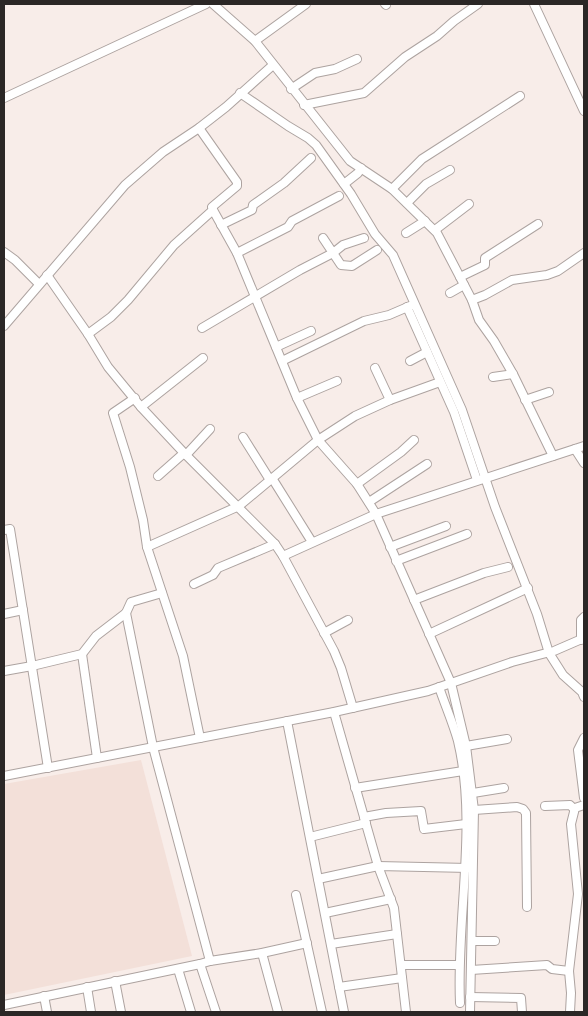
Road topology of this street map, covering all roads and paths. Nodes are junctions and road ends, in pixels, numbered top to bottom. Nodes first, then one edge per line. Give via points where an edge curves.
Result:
1 (206, 4) edge
2 (212, 4) edge
3 (306, 4) edge
4 (478, 4) edge
5 (534, 4) edge
6 (255, 42) junction
7 (357, 59) dead end
8 (273, 65) junction
9 (291, 89) junction
10 (240, 93) junction
11 (520, 96) dead end
12 (4, 98) edge
13 (304, 105) junction
14 (584, 111) edge
15 (199, 128) junction
16 (311, 158) dead end
17 (361, 168) junction
18 (450, 170) dead end
19 (344, 184) junction
20 (392, 189) junction
21 (339, 196) dead end
22 (407, 203) junction
23 (469, 204) dead end
24 (213, 210) junction
25 (425, 221) junction
26 (538, 224) dead end
27 (221, 225) junction
28 (435, 230) junction
29 (406, 234) dead end
30 (323, 238) dead end
31 (364, 238) dead end
32 (377, 250) dead end
33 (4, 252) edge
34 (237, 253) junction
35 (333, 253) junction
36 (584, 253) edge
37 (47, 275) junction
38 (462, 281) junction
39 (39, 284) junction
40 (450, 293) dead end
41 (254, 296) junction
42 (472, 300) junction
43 (410, 305) junction
44 (4, 326) edge
45 (202, 328) dead end
46 (311, 330) dead end
47 (88, 334) junction
48 (276, 348) junction
49 (427, 352) junction
50 (203, 358) dead end
51 (282, 361) junction
52 (410, 361) dead end
53 (375, 368) dead end
54 (513, 374) junction
55 (493, 377) dead end
56 (336, 381) dead end
57 (440, 382) junction
58 (548, 392) dead end
59 (135, 398) junction
60 (297, 398) junction
61 (390, 400) junction
62 (525, 400) junction
63 (141, 407) junction
64 (210, 429) dead end
65 (243, 436) dead end
66 (318, 440) junction
67 (414, 440) dead end
68 (584, 446) edge
69 (575, 449) junction
70 (185, 454) junction
71 (552, 456) junction
72 (584, 463) edge
73 (427, 464) dead end
74 (158, 476) dead end
75 (486, 478) junction
76 (271, 479) junction
77 (477, 480) junction
78 (357, 484) junction
79 (369, 502) junction
80 (239, 506) junction
81 (376, 514) junction
82 (446, 526) dead end
83 (4, 530) edge
84 (467, 534) dead end
85 (312, 542) junction
86 (275, 544) junction
87 (148, 547) junction
88 (390, 547) junction
89 (283, 556) junction
90 (396, 561) junction
91 (508, 567) dead end
92 (194, 584) dead end
93 (528, 588) junction
94 (162, 593) junction
95 (414, 600) junction
96 (24, 610) junction
97 (126, 613) junction
98 (4, 614) edge
99 (584, 617) edge
100 (348, 620) dead end
101 (324, 633) junction
102 (429, 634) junction
103 (582, 639) edge
104 (549, 653) junction
105 (82, 654) junction
106 (32, 666) junction
107 (4, 671) edge
108 (451, 683) junction
109 (439, 687) junction
110 (581, 687) edge
111 (584, 697) edge
112 (353, 708) junction
113 (334, 712) junction
114 (287, 721) junction
115 (200, 738) junction
116 (584, 738) edge
117 (507, 739) dead end
118 (466, 746) junction
119 (153, 747) junction
120 (97, 758) junction
121 (48, 768) junction
122 (463, 771) junction
123 (582, 774) edge
124 (4, 776) edge
125 (356, 788) junction
126 (504, 788) dead end
127 (473, 793) junction
128 (584, 798) edge
129 (584, 805) edge
130 (545, 806) dead end
131 (471, 807) junction
132 (574, 809) junction
133 (365, 820) junction
134 (466, 824) junction
135 (310, 837) junction
136 (378, 866) junction
137 (469, 868) junction
138 (318, 879) junction
139 (296, 895) dead end
140 (391, 900) junction
141 (527, 907) dead end
142 (325, 914) junction
143 (397, 934) junction
144 (472, 941) junction
145 (495, 941) dead end
146 (307, 943) junction
147 (331, 944) junction
148 (262, 953) junction
149 (210, 961) junction
150 (200, 964) junction
151 (401, 965) junction
152 (459, 965) junction
153 (178, 969) junction
154 (471, 970) junction
155 (569, 971) junction
156 (402, 978) junction
157 (115, 981) junction
158 (87, 987) junction
159 (340, 987) junction
160 (44, 996) junction
161 (470, 997) junction
162 (460, 1003) dead end
163 (4, 1005) edge
164 (47, 1012) edge
165 (91, 1012) edge
166 (120, 1012) edge
167 (191, 1012) edge
168 (216, 1012) edge
169 (278, 1012) edge
170 (322, 1012) edge
171 (344, 1012) edge
172 (406, 1012) edge
173 (470, 1012) edge
174 (522, 1012) edge
175 (570, 1012) edge

1 - 12 street
2 - 6 street
3 - 6 street
4 - 13 street via 405,57 364,93
5 - 14 street
6 - 8 street
7 - 9 street via 315,73
8 - 9 street
8 - 10 street
9 - 13 street
10 - 15 street
10 - 19 street via 316,145
11 - 20 street via 422,159
13 - 17 street via 350,161
15 - 24 street via 238,184
15 - 37 street via 125,185
16 - 27 street via 284,184 253,205 252,210
17 - 19 street
17 - 20 street
18 - 22 street via 426,184
19 - 43 street via 375,234 393,255
20 - 22 street
21 - 34 street
22 - 25 street
23 - 28 street
24 - 27 street
24 - 47 street via 174,245 128,300
25 - 28 street
25 - 29 street
26 - 38 street via 485,258 486,265
27 - 34 street
28 - 38 street
30 - 35 street
31 - 35 street
32 - 35 street via 352,266 341,265
33 - 39 street
34 - 41 street
35 - 41 street
36 - 42 street via 558,271 512,280
37 - 39 street
37 - 47 street
38 - 40 street
38 - 42 street
39 - 44 street
41 - 45 street
41 - 48 street
42 - 54 street via 479,320
43 - 49 street
43 - 51 street via 389,315 364,321
43 - 75 street via 462,410
46 - 48 street
47 - 59 street via 108,366
48 - 51 street
49 - 52 street
49 - 57 street
50 - 63 street
51 - 60 street
53 - 61 street
54 - 55 street
54 - 62 street
56 - 60 street
57 - 61 street
57 - 77 street via 464,438
58 - 62 street
59 - 63 street
59 - 87 street via 113,413 130,466
60 - 66 street
61 - 66 street via 355,416
62 - 71 street
63 - 70 street
64 - 70 street
65 - 76 street
66 - 76 street
66 - 78 street
67 - 78 street
68 - 69 street
69 - 71 street
69 - 72 street
70 - 74 street
70 - 80 street
71 - 75 street
73 - 79 street
75 - 77 street
75 - 93 street
76 - 80 street
76 - 85 street
77 - 81 street
78 - 79 street
79 - 81 street
80 - 86 street
80 - 87 street
81 - 85 street
81 - 88 street
82 - 88 street
83 - 96 street via 10,529
84 - 90 street
85 - 89 street
86 - 89 street
86 - 92 street via 218,568 213,575
87 - 94 street
88 - 90 street
89 - 101 street
90 - 95 street
91 - 95 street
93 - 102 street
93 - 104 street
94 - 97 street via 132,602
94 - 115 street via 183,656
95 - 102 street
96 - 98 street
96 - 106 street
97 - 105 street via 96,636
97 - 119 street
99 - 103 street via 581,620
100 - 101 street
101 - 112 street via 341,668
102 - 108 street
103 - 104 street
104 - 108 street
104 - 110 street via 563,675
105 - 106 street
105 - 120 street
106 - 107 street
106 - 121 street
108 - 109 street
108 - 118 street
109 - 112 street
109 - 122 street via 458,741
110 - 111 street
112 - 113 street
113 - 114 street
113 - 125 street
114 - 115 street
114 - 135 street
115 - 119 street
116 - 123 street via 578,750
117 - 118 street
118 - 127 street
119 - 120 street
119 - 149 street
120 - 121 street
121 - 124 street
122 - 125 street
122 - 131 street
123 - 128 street
125 - 133 street
126 - 127 street
127 - 131 street
129 - 132 street
130 - 132 street via 570,805
131 - 134 street
131 - 137 street
131 - 141 street via 517,807 526,813
132 - 155 street via 571,824 578,894
133 - 134 street via 386,813 421,811 424,829
133 - 135 street
133 - 136 street
134 - 137 street
135 - 138 street
136 - 137 street
136 - 138 street
136 - 140 street
137 - 144 street
137 - 152 street
138 - 142 street
139 - 146 street
140 - 142 street
140 - 143 street
142 - 147 street
143 - 147 street
143 - 151 street
144 - 145 street
144 - 154 street
146 - 148 street
146 - 170 street
147 - 159 street
148 - 149 street
148 - 169 street
149 - 150 street
150 - 153 street
150 - 168 street
151 - 152 street
151 - 156 street
152 - 162 street
153 - 157 street
153 - 167 street
154 - 155 street via 548,965 552,969
154 - 161 street
155 - 175 street
156 - 159 street
156 - 172 street
157 - 158 street
157 - 166 street
158 - 160 street
158 - 165 street
159 - 171 street
160 - 163 street
160 - 164 street
161 - 173 street
161 - 174 street via 521,998

